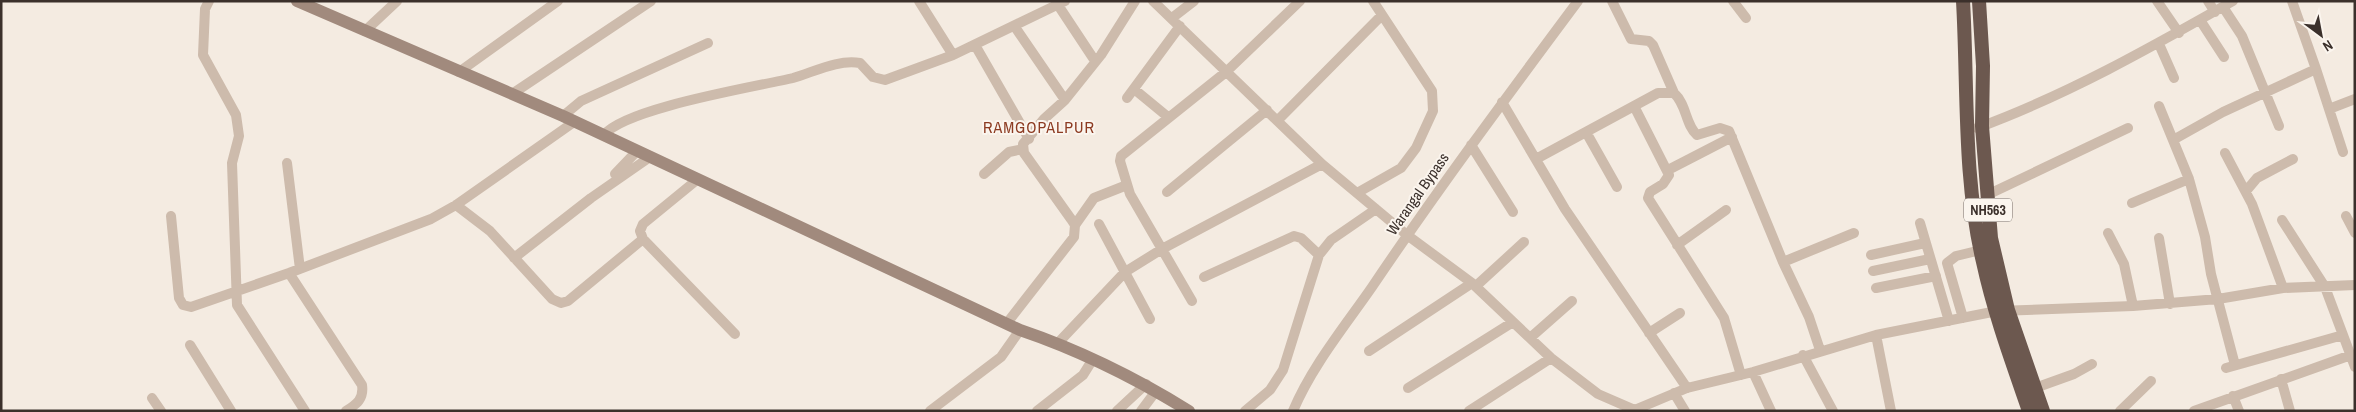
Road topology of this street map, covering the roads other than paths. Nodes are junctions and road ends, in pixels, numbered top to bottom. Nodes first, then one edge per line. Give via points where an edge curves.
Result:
1 (209, 1) edge
2 (297, 1) edge
3 (397, 1) edge
4 (558, 1) edge
5 (650, 1) edge
6 (919, 1) edge
7 (1135, 1) edge
8 (1153, 1) edge
9 (1194, 1) edge
10 (1300, 1) edge
11 (1373, 1) edge
12 (1578, 1) edge
13 (1612, 1) edge
14 (1733, 1) edge
15 (1963, 1) edge
16 (1979, 1) edge
17 (2157, 1) edge
18 (2208, 1) edge
19 (2233, 1) edge
20 (2292, 1) edge
21 (1061, 3) edge
22 (2219, 9) junction
23 (1382, 15) junction
24 (1172, 18) junction
25 (1746, 18) dead end
26 (2200, 20) junction
27 (1180, 26) junction
28 (1015, 27) junction
29 (365, 31) junction
30 (2179, 33) junction
31 (708, 42) dead end
32 (2158, 44) junction
33 (975, 46) junction
34 (953, 56) junction
35 (2224, 57) dead end
36 (1095, 61) junction
37 (2316, 69) junction
38 (460, 72) junction
39 (1226, 72) junction
40 (2174, 78) dead end
41 (1134, 89) junction
42 (1674, 93) junction
43 (2265, 93) junction
44 (512, 94) junction
45 (1127, 98) dead end
46 (2355, 99) edge
47 (1065, 100) junction
48 (1502, 102) junction
49 (1634, 106) junction
50 (2159, 106) dead end
51 (2330, 109) junction
52 (1267, 110) junction
53 (1168, 117) junction
54 (568, 119) junction
55 (1278, 120) junction
56 (1982, 126) junction
57 (2279, 126) dead end
58 (2128, 128) dead end
59 (1586, 132) junction
60 (1967, 132) junction
61 (604, 135) junction
62 (1732, 137) junction
63 (1029, 139) junction
64 (2173, 140) junction
65 (1472, 145) junction
66 (1023, 148) junction
67 (638, 151) junction
68 (2226, 152) dead end
69 (2343, 152) dead end
70 (650, 157) junction
71 (1536, 159) junction
72 (2293, 159) dead end
73 (287, 163) dead end
74 (1322, 164) junction
75 (1668, 170) junction
76 (615, 174) dead end
77 (984, 174) dead end
78 (698, 179) junction
79 (2189, 179) junction
80 (1127, 185) junction
81 (1617, 187) dead end
82 (2246, 191) junction
83 (1167, 192) dead end
84 (1358, 193) junction
85 (1987, 195) junction
86 (2132, 203) dead end
87 (456, 205) junction
88 (1376, 209) junction
89 (1726, 210) dead end
90 (1513, 212) dead end
91 (171, 216) dead end
92 (2346, 216) dead end
93 (2282, 220) dead end
94 (1920, 223) dead end
95 (1099, 224) dead end
96 (1075, 225) junction
97 (2108, 232) dead end
98 (1854, 233) dead end
99 (2355, 233) edge
100 (1407, 235) junction
101 (2159, 238) dead end
102 (643, 239) junction
103 (1524, 242) dead end
104 (1925, 243) junction
105 (1677, 245) junction
106 (1162, 249) junction
107 (1981, 250) junction
108 (1319, 255) junction
109 (1871, 255) dead end
110 (514, 258) junction
111 (1930, 259) junction
112 (1783, 262) junction
113 (300, 269) junction
114 (1873, 271) dead end
115 (1125, 272) junction
116 (289, 274) junction
117 (1936, 276) junction
118 (1204, 277) dead end
119 (1474, 284) junction
120 (2355, 285) edge
121 (2325, 287) junction
122 (1876, 288) dead end
123 (2283, 288) junction
124 (236, 292) junction
125 (2218, 299) junction
126 (1192, 300) dead end
127 (1572, 301) dead end
128 (2170, 304) junction
129 (2133, 306) junction
130 (2002, 310) junction
131 (1680, 313) dead end
132 (1964, 318) junction
133 (1150, 319) dead end
134 (1949, 321) junction
135 (1513, 322) junction
136 (1007, 323) junction
137 (1020, 330) junction
138 (1649, 333) junction
139 (736, 334) dead end
140 (1876, 335) junction
141 (2343, 335) junction
142 (1530, 338) junction
143 (1058, 342) junction
144 (190, 345) dead end
145 (1820, 350) junction
146 (1369, 351) dead end
147 (1803, 355) junction
148 (2350, 355) junction
149 (1551, 358) junction
150 (1093, 359) junction
151 (2092, 364) dead end
152 (2355, 367) edge
153 (1753, 372) junction
154 (1741, 375) junction
155 (2281, 379) junction
156 (2151, 381) dead end
157 (1151, 387) junction
158 (1408, 388) dead end
159 (1687, 388) junction
160 (2034, 388) junction
161 (1674, 393) junction
162 (2233, 396) junction
163 (152, 398) dead end
164 (1041, 410) edge
165 (1633, 410) edge
166 (160, 411) edge
167 (231, 411) edge
168 (305, 411) edge
169 (346, 411) edge
170 (930, 411) edge
171 (1117, 411) edge
172 (1141, 411) edge
173 (1189, 411) edge
174 (1245, 411) edge
175 (1293, 411) edge
176 (1469, 411) edge
177 (1684, 411) edge
178 (1772, 411) edge
179 (1833, 411) edge
180 (1891, 411) edge
181 (2029, 411) edge
182 (2043, 411) edge
183 (2120, 411) edge
184 (2194, 411) edge
185 (2239, 411) edge
186 (2290, 411) edge

1 - 124 street via 203,55 236,115 239,136 232,163
2 - 29 main road
3 - 29 street
4 - 38 street
5 - 44 street
6 - 34 street
7 - 36 street
8 - 24 street
9 - 24 street
10 - 39 street
11 - 23 street
12 - 48 street, Warangal Bypass
13 - 42 street via 1631,39 1649,41 1653,45
14 - 25 street
15 - 60 highway, NH563
16 - 56 highway, NH563
17 - 30 street
18 - 22 street
19 - 22 street
20 - 37 street
21 - 28 street
21 - 36 street
22 - 26 street
22 - 43 street via 2242,36
23 - 55 street
23 - 84 street via 1432,91 1433,111 1416,148 1401,168
24 - 27 street
26 - 30 street
26 - 35 street
27 - 39 street
27 - 41 street
28 - 33 street
28 - 47 street
29 - 38 main road
30 - 32 street
31 - 54 street via 581,101
32 - 40 street
32 - 56 street via 2071,88
33 - 34 street
33 - 63 street
34 - 61 street via 885,80 874,76 860,63 846,62 793,78 670,106 617,124
36 - 47 street
37 - 43 street
37 - 51 street
38 - 44 main road
39 - 52 street
39 - 53 street
41 - 45 street
41 - 53 street
42 - 49 street via 1658,93
42 - 62 street via 1683,104 1697,135 1720,128 1729,131
43 - 57 street
43 - 64 street
44 - 54 main road
46 - 51 street
47 - 63 street via 1044,119
48 - 65 street, Warangal Bypass
48 - 71 street
49 - 59 street
49 - 75 street
50 - 64 street
51 - 69 street
52 - 55 street
52 - 83 street
53 - 80 street via 1121,156
54 - 61 main road
54 - 87 street
55 - 74 street
56 - 60 street
56 - 85 highway, NH563
58 - 85 street
59 - 71 street
59 - 81 street
60 - 107 highway, NH563
61 - 67 main road
62 - 75 street
62 - 112 street
63 - 66 street
64 - 79 street
65 - 90 street
65 - 100 street, Warangal Bypass
66 - 77 street via 1009,152
66 - 96 street
67 - 70 main road
67 - 76 street
68 - 82 street
70 - 78 main road
70 - 110 street
71 - 138 street via 1564,209
72 - 82 street via 2257,178
73 - 113 street
74 - 84 street
74 - 106 street
75 - 105 street via 1668,179 1650,192 1648,198
78 - 102 street via 643,224 640,231
78 - 136 main road
79 - 86 street
79 - 125 street
80 - 96 street via 1094,198
80 - 106 street
82 - 123 street
84 - 88 street
85 - 130 highway, NH563
87 - 110 street via 490,231
87 - 113 street via 431,219
88 - 100 street
88 - 108 street via 1331,240
89 - 105 street
91 - 124 street via 178,298 183,305 191,307
92 - 99 street
93 - 121 street
94 - 104 street
95 - 115 street
96 - 136 street via 1074,237
97 - 129 street via 2124,264
98 - 112 street
100 - 119 street
100 - 175 street, Warangal Bypass via 1314,373
101 - 128 street
102 - 110 street via 568,301 561,303 552,299
102 - 139 street
103 - 119 street
104 - 109 street
104 - 111 street
105 - 154 street via 1724,318
106 - 115 street
106 - 126 street
107 - 130 highway, NH563
107 - 132 street via 1956,256 1948,263
108 - 118 street via 1301,238 1294,236
108 - 174 street via 1284,370 1270,390
111 - 114 street
111 - 117 street
112 - 145 street via 1809,317
113 - 116 street
115 - 133 street
115 - 143 street
116 - 124 street
116 - 169 street via 362,385 360,400
117 - 122 street
117 - 134 street
119 - 135 street
119 - 146 street
120 - 121 street
121 - 123 street
121 - 141 street
123 - 125 street
124 - 168 street via 237,305
125 - 128 street
125 - 141 street via 2230,366
127 - 142 street
128 - 129 street
129 - 130 street
130 - 132 street
130 - 160 highway, NH563
130 - 181 highway, NH563 via 2005,345
131 - 138 street
132 - 134 street
134 - 140 street
135 - 142 street
135 - 158 street
136 - 137 main road
137 - 143 main road
137 - 170 street via 1001,357
138 - 159 street
140 - 145 street
140 - 180 street
141 - 148 street
142 - 149 street
143 - 150 main road
144 - 167 street
145 - 147 street
147 - 153 street
147 - 179 street
148 - 152 street
148 - 155 street
149 - 165 street via 1598,394
149 - 176 street
150 - 157 main road
150 - 164 street via 1083,375
151 - 160 street
153 - 154 street
153 - 178 street
154 - 159 street
155 - 162 street
155 - 186 street
156 - 183 street
157 - 171 street
157 - 172 street
157 - 173 main road
159 - 161 street
160 - 182 highway, NH563
161 - 165 street
161 - 177 street
162 - 184 street
162 - 185 street
163 - 166 street

